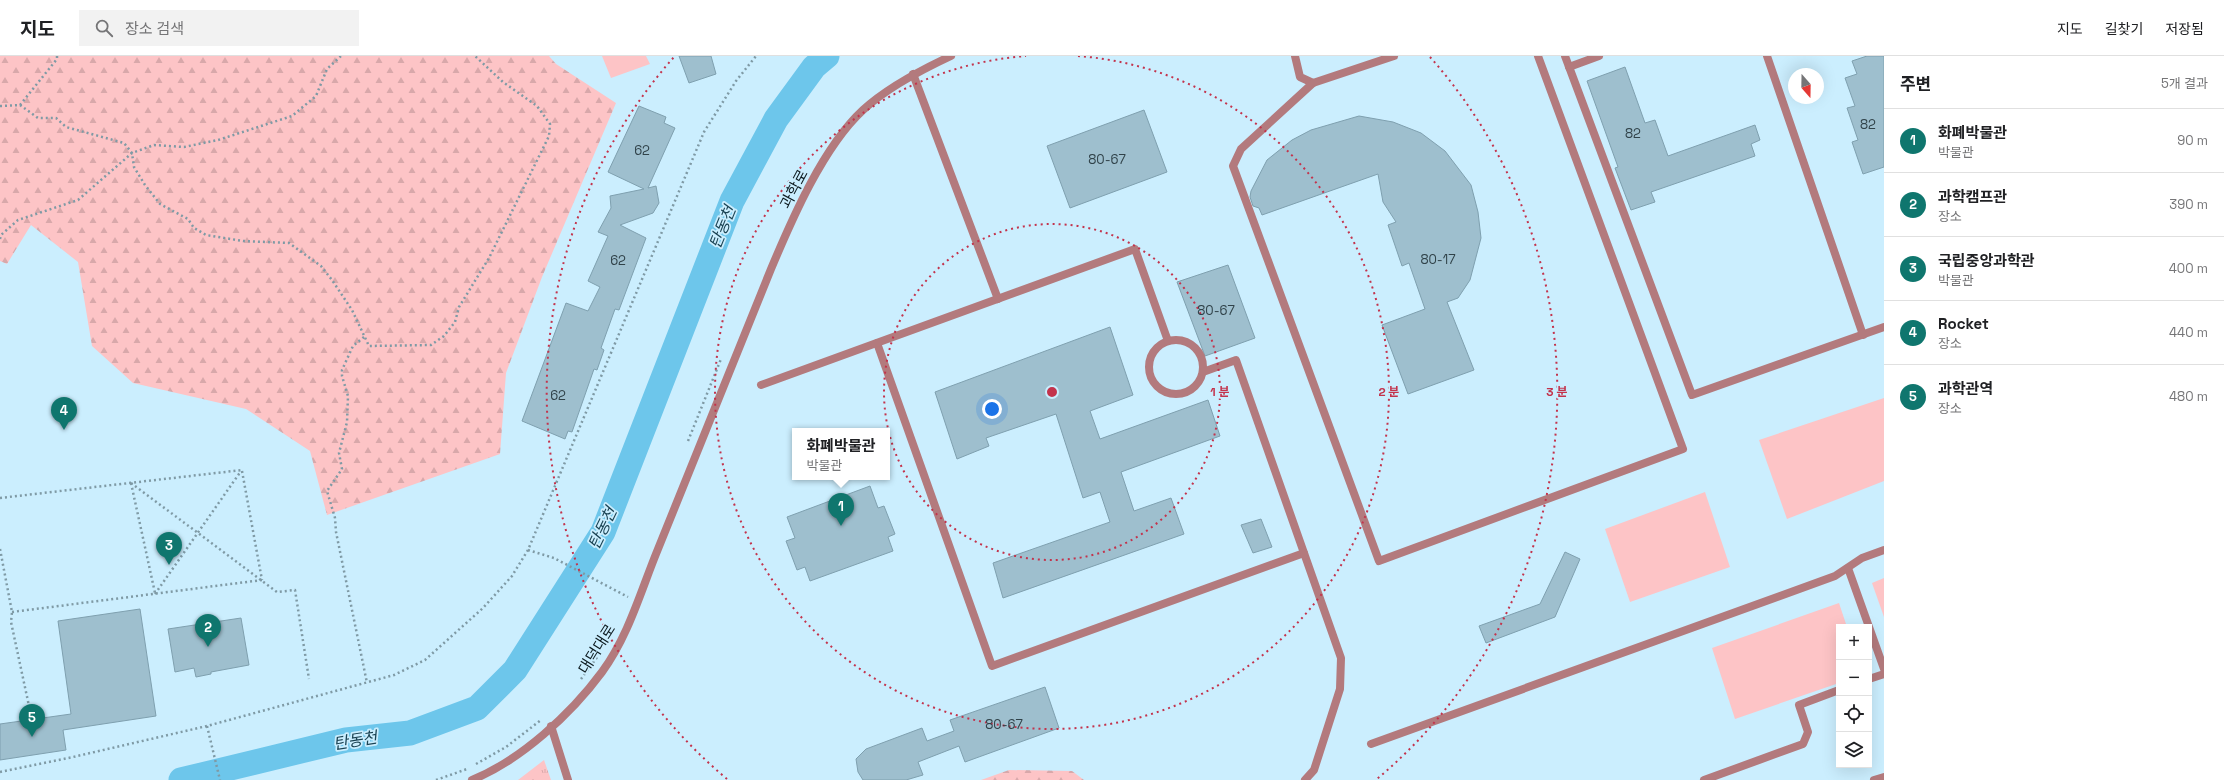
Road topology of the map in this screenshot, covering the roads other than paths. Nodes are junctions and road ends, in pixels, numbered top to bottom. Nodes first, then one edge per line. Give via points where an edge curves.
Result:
1 (951, 56) edge
2 (1295, 56) edge
3 (1394, 56) edge
4 (1538, 56) edge
5 (1565, 56) edge
6 (1599, 56) edge
7 (1767, 56) edge
8 (1569, 67) junction
9 (913, 74) junction
10 (1313, 83) junction
11 (998, 299) junction
12 (1884, 327) edge
13 (1863, 335) junction
14 (1168, 341) junction
15 (877, 343) junction
16 (1203, 372) junction
17 (761, 385) dead end
18 (685, 485) joint
19 (1884, 550) edge
20 (1304, 553) junction
21 (1848, 568) junction
22 (1884, 669) edge
23 (1884, 674) edge
24 (1872, 678) edge
25 (1836, 691) edge
26 (551, 726) junction
27 (1371, 744) dead end
28 (1884, 777) edge
29 (472, 780) edge
30 (568, 780) edge
31 (1305, 780) edge
32 (1704, 780) edge
33 (1874, 780) edge

1 - 9 lane, 과학로
2 - 10 lane via 1300,78
3 - 10 lane
4 - 10 lane via 1683,449 1379,561 1233,166 1241,149
5 - 8 lane
6 - 8 lane
7 - 13 lane
8 - 13 lane via 1692,395
9 - 11 lane
9 - 18 lane, 과학로 via 864,110 838,140 809,188 780,248 723,384
11 - 14 lane via 1135,249
11 - 15 lane
12 - 13 lane
14 - 16 lane via 1182,340 1196,348 1203,363
14 - 16 lane via 1157,347 1148,363 1151,377 1159,388 1167,393 1185,392 1196,384
15 - 17 lane
15 - 20 lane via 992,666
16 - 20 lane via 1236,360
18 - 26 lane, 대덕대로 via 629,623 603,670 574,705
19 - 21 lane via 1862,558
20 - 31 lane via 1340,658 1340,689 1314,770
21 - 22 lane
21 - 27 lane via 1835,576
23 - 24 lane
25 - 32 lane via 1799,705 1808,732 1803,744
26 - 29 lane, 대덕대로 via 524,751
26 - 30 lane
28 - 33 lane

